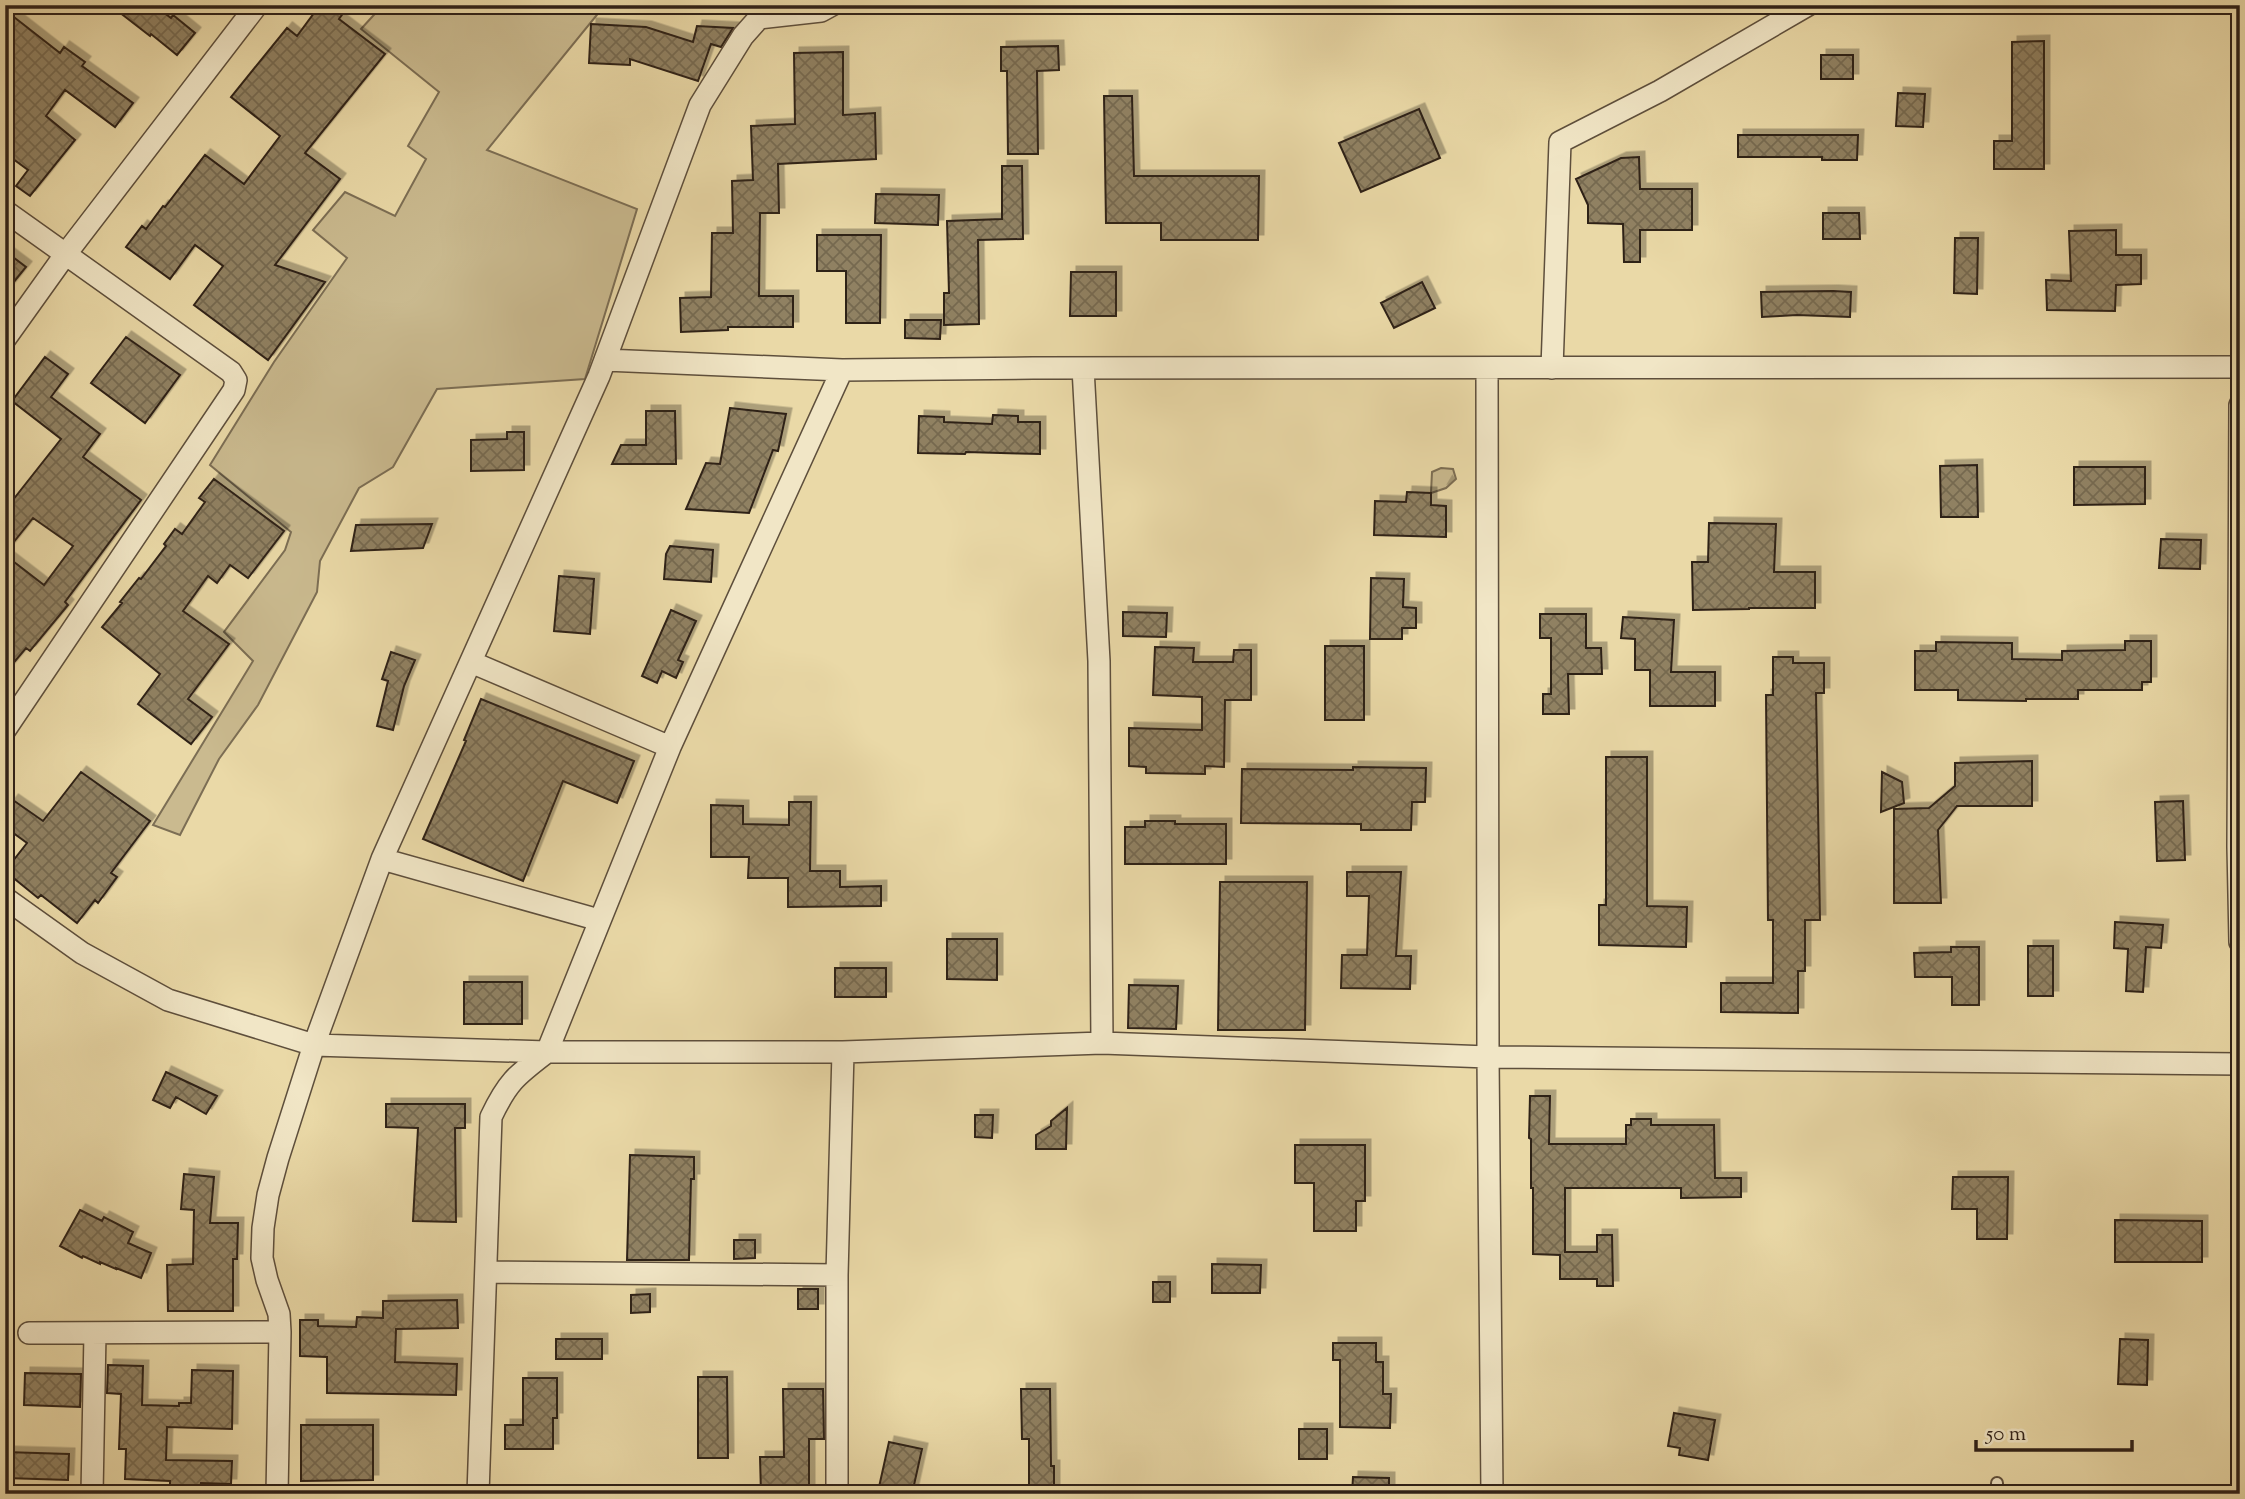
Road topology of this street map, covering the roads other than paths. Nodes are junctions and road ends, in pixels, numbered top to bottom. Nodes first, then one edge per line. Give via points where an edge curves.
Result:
1 (257, 5) edge
2 (832, 5) edge
3 (1808, 5) edge
4 (5, 211) edge
5 (65, 255) junction
6 (5, 338) edge
7 (605, 360) junction
8 (2240, 367) edge
9 (1083, 368) junction
10 (1487, 368) junction
11 (1552, 368) junction
12 (842, 370) junction
13 (2240, 405) edge
14 (471, 662) junction
15 (5, 730) edge
16 (670, 747) junction
17 (383, 859) junction
18 (5, 898) edge
19 (599, 920) junction
20 (2240, 942) edge
21 (1102, 1043) junction
22 (314, 1045) junction
23 (547, 1052) junction
24 (843, 1052) junction
25 (1488, 1058) junction
26 (2240, 1064) edge
27 (486, 1272) junction
28 (837, 1275) junction
29 (280, 1332) junction
30 (29, 1333) dead end
31 (96, 1333) junction
32 (92, 1494) edge
33 (277, 1494) edge
34 (478, 1494) edge
35 (837, 1494) edge
36 (1492, 1494) edge

1 - 5 street
2 - 7 street via 821,11 759,18 743,36 700,105
3 - 11 street via 1660,91 1560,142
4 - 5 street
5 - 6 street
5 - 15 street via 231,372 236,380 234,390
7 - 12 street
7 - 14 street
8 - 11 street
9 - 10 street
9 - 12 street
9 - 21 street via 1099,661
10 - 11 street
10 - 25 street
12 - 16 street
13 - 20 street
14 - 16 street
14 - 17 street
16 - 19 street
17 - 19 street
17 - 22 street
18 - 22 street via 82,953 168,1000
19 - 23 street
21 - 24 street
21 - 25 street
22 - 23 street
22 - 29 street via 274,1170 263,1228 262,1258
23 - 24 street
23 - 27 street via 514,1077 491,1117
24 - 28 street
25 - 26 street
25 - 36 street
27 - 28 street
27 - 34 street
28 - 35 street
29 - 31 street
29 - 33 street
30 - 31 street
31 - 32 street

